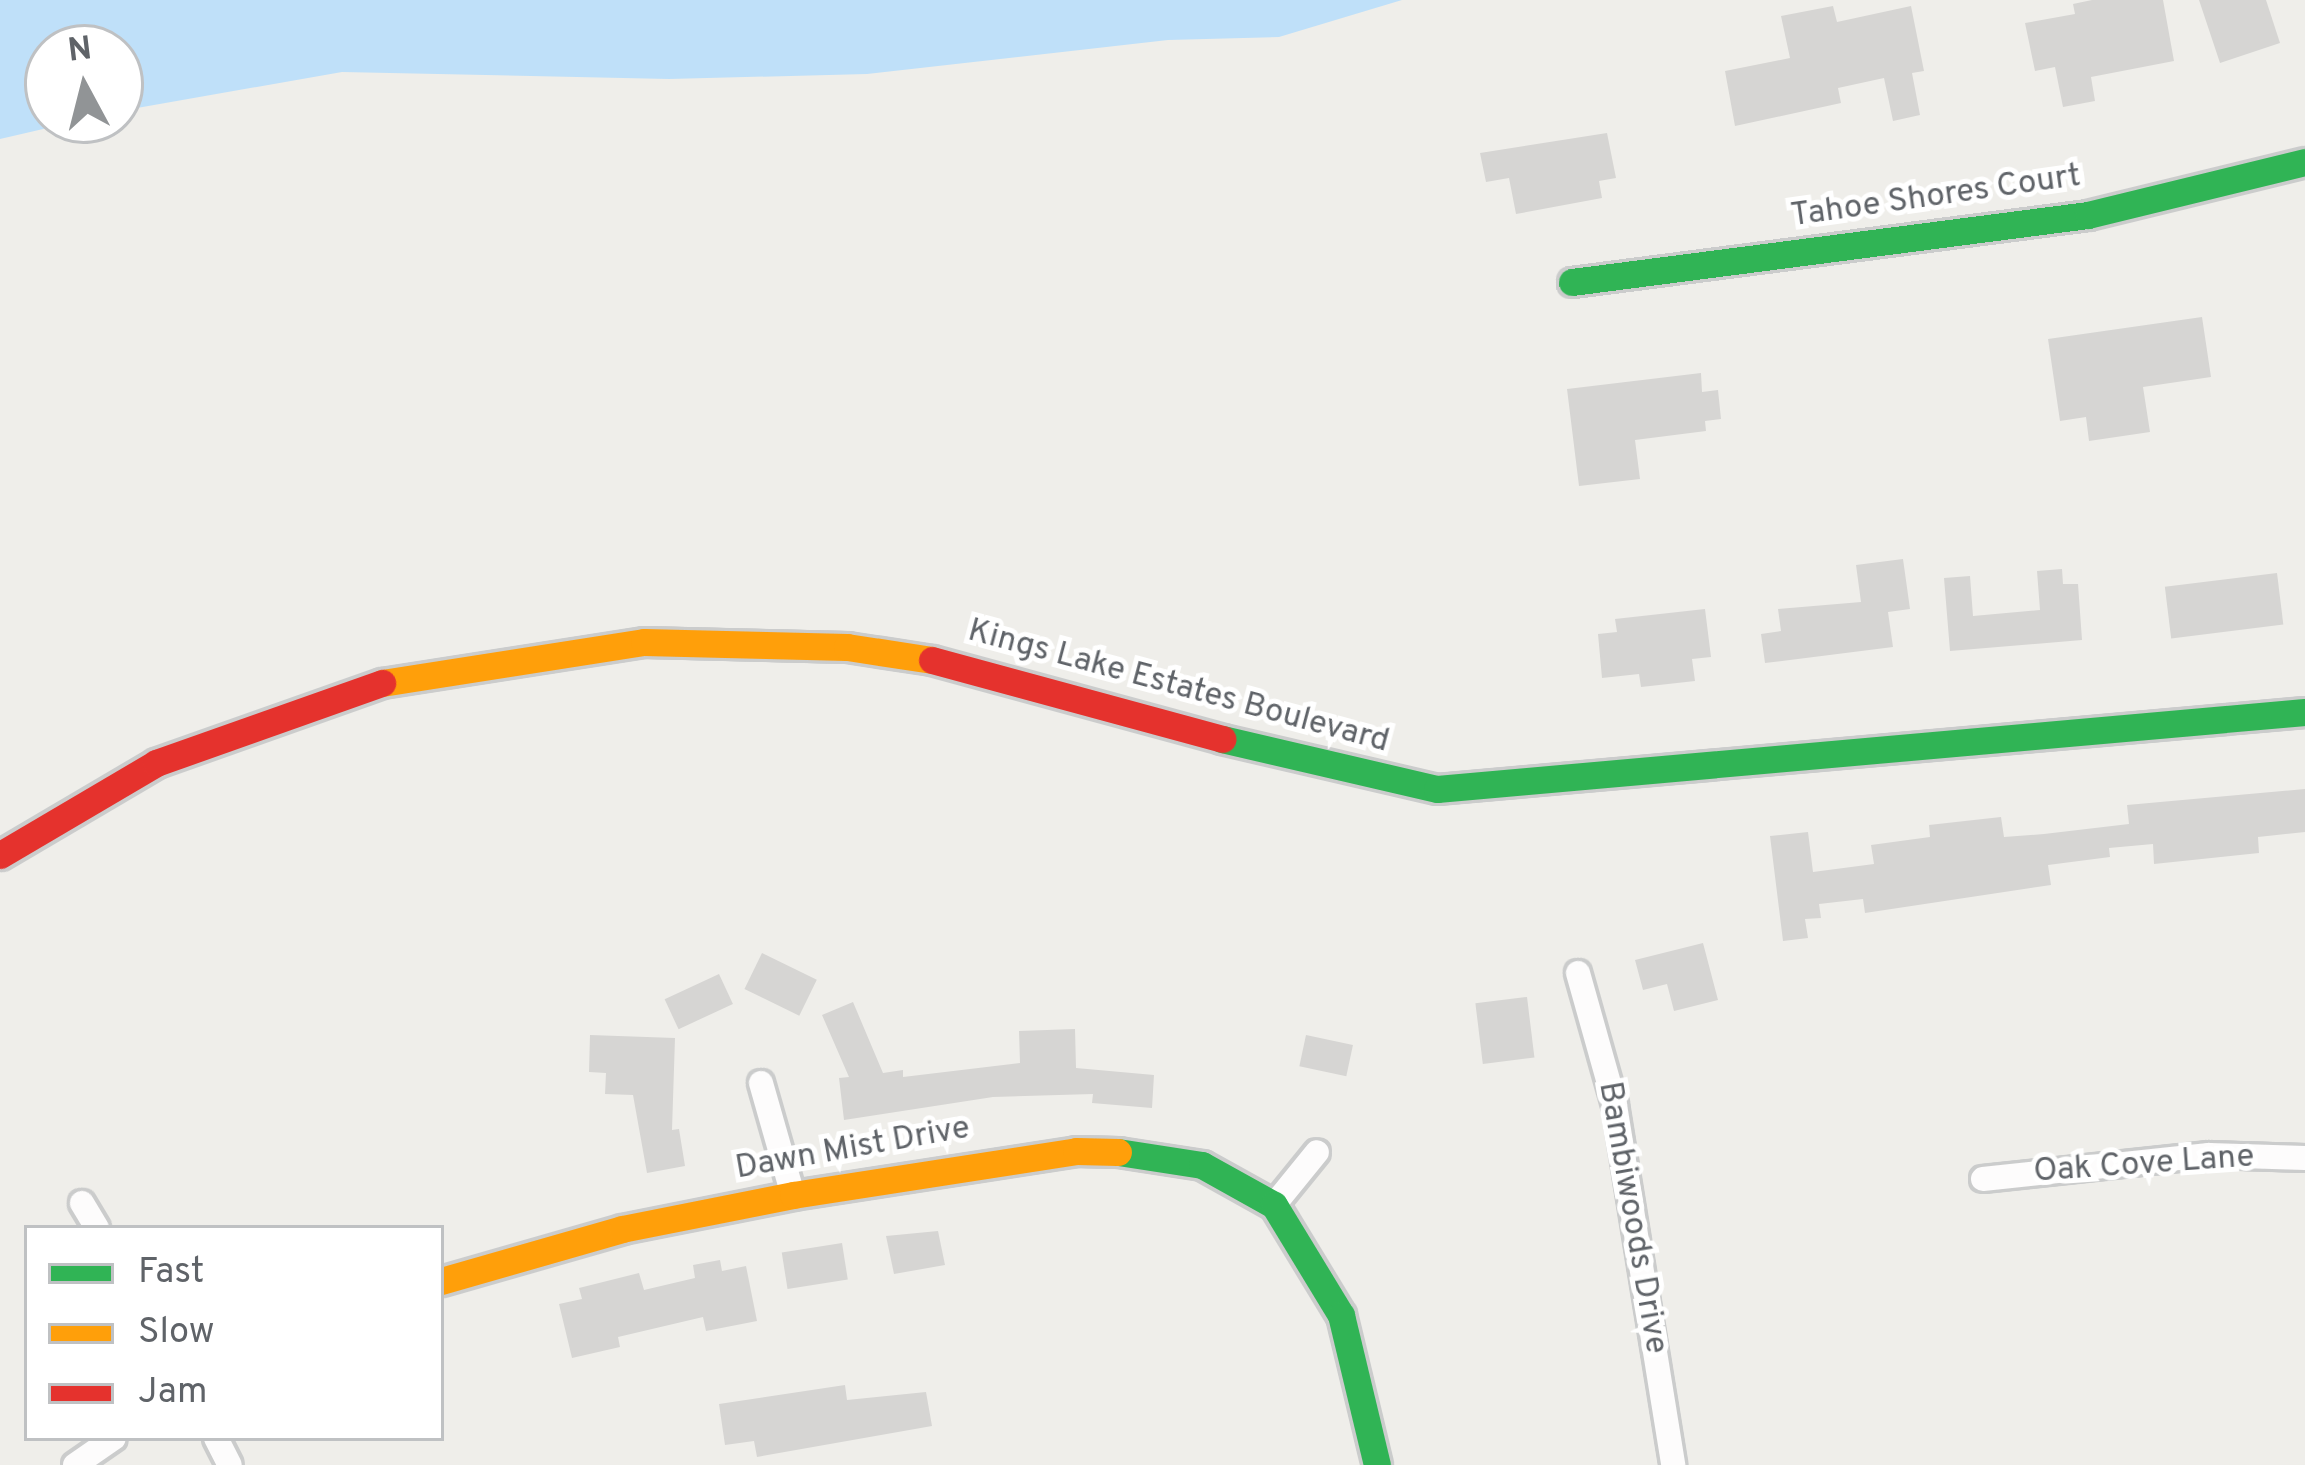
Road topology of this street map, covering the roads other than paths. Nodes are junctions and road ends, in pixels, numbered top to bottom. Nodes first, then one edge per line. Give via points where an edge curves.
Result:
1 (2305, 162) edge
2 (1572, 283) dead end
3 (2305, 712) edge
4 (0, 855) edge
5 (1578, 973) dead end
6 (760, 1082) dead end
7 (1317, 1152) dead end
8 (2305, 1158) edge
9 (1982, 1179) dead end
10 (793, 1195) junction
11 (82, 1203) dead end
12 (1274, 1205) junction
13 (95, 1225) edge
14 (444, 1280) edge
15 (110, 1441) edge
16 (75, 1465) edge
17 (1377, 1465) edge
18 (1673, 1465) edge

1 - 2 street, Tahoe Shores Court via 2088,215
3 - 4 street, Kings Lake Estates Boulevard via 1437,789 1293,760 968,666 847,647 644,642 425,671 316,703 156,763
5 - 18 street, Bambiwoods Drive via 1615,1106
6 - 10 street
7 - 12 street
8 - 9 street, Oak Cove Lane via 2210,1155
10 - 12 street, Dawn Mist Drive via 1117,1149 1202,1165
10 - 14 street, Dawn Mist Drive via 622,1229
11 - 13 street
12 - 17 street via 1358,1356
15 - 16 street

